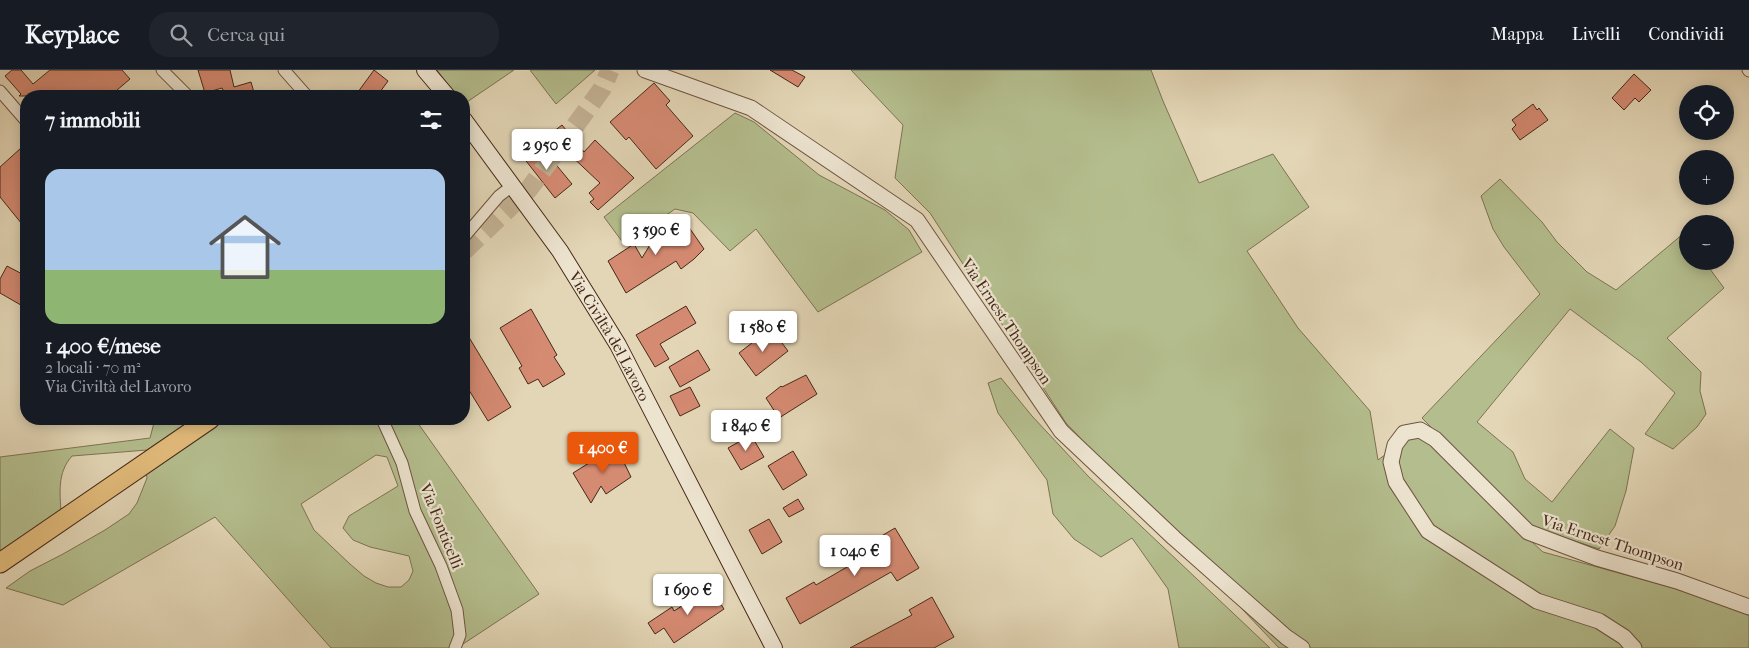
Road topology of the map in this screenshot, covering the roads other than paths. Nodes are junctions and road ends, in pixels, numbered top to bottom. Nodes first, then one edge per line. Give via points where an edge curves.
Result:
1 (162, 70) edge
2 (284, 70) edge
3 (425, 70) edge
4 (646, 70) edge
5 (182, 90) edge
6 (302, 90) edge
7 (442, 90) edge
8 (0, 91) edge
9 (20, 114) edge
10 (470, 128) edge
11 (512, 186) junction
12 (470, 230) edge
13 (201, 425) edge
14 (385, 425) edge
15 (0, 564) edge
16 (1749, 607) edge
17 (455, 648) edge
18 (774, 648) edge
19 (1302, 648) edge
20 (1634, 648) edge

1 - 5 street
2 - 6 street
3 - 7 main road
4 - 19 street, Via Ernest Thompson via 751,108 917,220 1061,431 1174,538
8 - 9 street
10 - 11 main road, Via Civiltà del Lavoro
11 - 12 street
11 - 18 main road, Via Civiltà del Lavoro via 560,251 618,345
13 - 15 main road
14 - 17 street, Via Fonticelli via 402,463 415,510 457,610 460,636
16 - 20 street, Via Ernest Thompson via 1528,532 1435,438 1420,430 1404,433 1395,445 1391,462 1396,482 1428,531 1537,602 1599,621 1624,637

